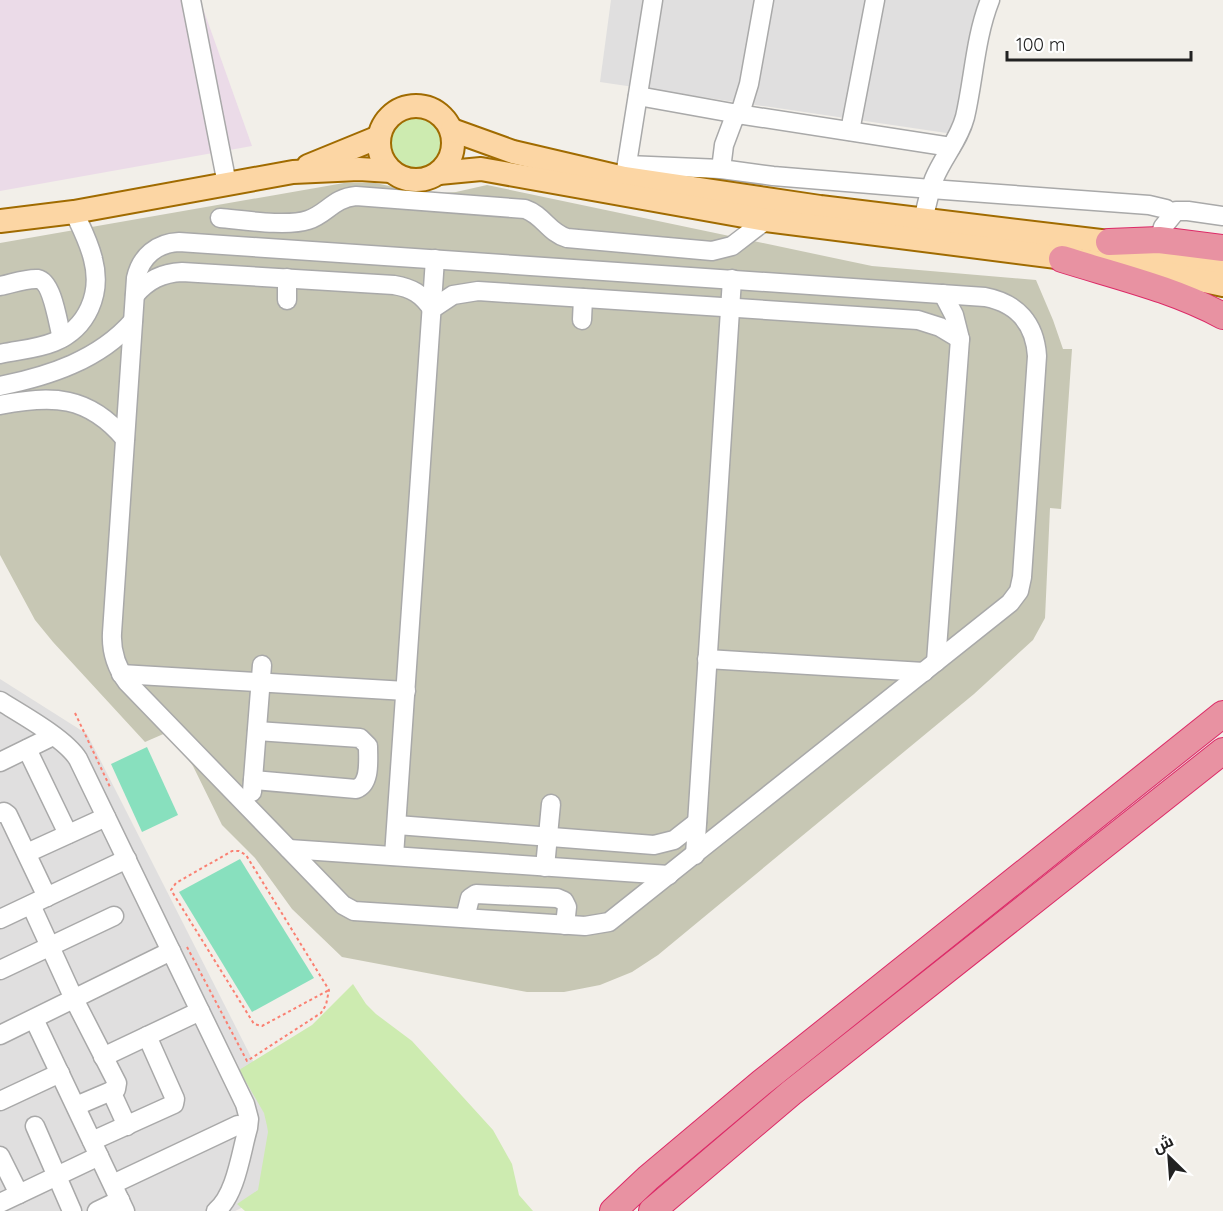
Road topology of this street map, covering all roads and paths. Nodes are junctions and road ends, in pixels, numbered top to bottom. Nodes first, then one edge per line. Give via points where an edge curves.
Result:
1 (191, 0) edge
2 (653, 0) edge
3 (764, 0) edge
4 (875, 0) edge
5 (990, 0) edge
6 (638, 96) junction
7 (738, 114) junction
8 (452, 130) junction
9 (850, 131) junction
10 (379, 137) junction
11 (951, 147) junction
12 (721, 169) junction
13 (391, 171) junction
14 (626, 171) junction
15 (293, 172) junction
16 (439, 173) junction
17 (227, 184) junction
18 (931, 189) junction
19 (74, 212) junction
20 (1172, 214) junction
21 (1223, 216) edge
22 (220, 218) dead end
23 (923, 219) junction
24 (766, 220) junction
25 (0, 221) edge
26 (1159, 240) junction
27 (1109, 242) junction
28 (1223, 248) edge
29 (435, 259) junction
30 (1062, 259) junction
31 (1223, 267) edge
32 (287, 278) junction
33 (732, 279) junction
34 (1223, 285) edge
35 (0, 286) edge
36 (943, 294) junction
37 (135, 295) junction
38 (583, 298) junction
39 (286, 300) dead end
40 (432, 309) junction
41 (730, 309) junction
42 (1223, 316) edge
43 (582, 320) dead end
44 (133, 321) junction
45 (62, 338) junction
46 (960, 339) junction
47 (0, 354) edge
48 (0, 386) edge
49 (0, 405) edge
50 (125, 438) junction
51 (707, 659) junction
52 (930, 667) junction
53 (121, 674) junction
54 (261, 674) junction
55 (406, 691) junction
56 (1223, 694) edge
57 (2, 704) edge
58 (75, 713) dead end
59 (1223, 714) edge
60 (257, 730) junction
61 (53, 736) junction
62 (27, 749) junction
63 (1223, 751) edge
64 (0, 762) edge
65 (1161, 764) junction
66 (1223, 771) edge
67 (253, 780) junction
68 (114, 795) dead end
69 (551, 804) dead end
70 (251, 810) junction
71 (0, 813) edge
72 (106, 817) junction
73 (1140, 818) junction
74 (697, 822) junction
75 (397, 825) junction
76 (68, 834) junction
77 (548, 837) junction
78 (289, 849) junction
79 (27, 854) junction
80 (695, 855) junction
81 (394, 856) junction
82 (127, 859) junction
83 (545, 867) junction
84 (669, 875) junction
85 (39, 901) junction
86 (2, 914) edge
87 (114, 916) dead end
88 (465, 918) junction
89 (565, 925) junction
90 (177, 945) junction
91 (50, 946) junction
92 (0, 970) edge
93 (329, 990) junction
94 (74, 999) junction
95 (200, 1011) junction
96 (34, 1018) junction
97 (0, 1035) edge
98 (147, 1036) junction
99 (104, 1057) junction
100 (60, 1073) junction
101 (111, 1091) junction
102 (1, 1097) edge
103 (76, 1106) junction
104 (238, 1125) dead end
105 (35, 1126) dead end
106 (127, 1126) junction
107 (96, 1149) junction
108 (0, 1155) edge
109 (57, 1176) junction
110 (119, 1198) edge
111 (15, 1201) edge
112 (72, 1211) edge
113 (97, 1211) edge
114 (216, 1211) edge
115 (613, 1211) edge
116 (652, 1211) edge

1 - 17 street
2 - 6 street
3 - 7 street via 749,84
4 - 9 street
5 - 11 street via 975,54 964,118
6 - 7 street
6 - 14 street
7 - 9 street
7 - 12 street via 724,145
8 - 10 main road via 437,111 413,105 391,115
8 - 14 main road via 513,152
8 - 16 main road via 454,149
9 - 11 street
10 - 13 main road via 381,155
10 - 15 main road
11 - 18 street
12 - 14 street
12 - 18 street
13 - 15 main road
13 - 16 main road via 417,180
14 - 23 main road via 820,207
15 - 17 main road
16 - 24 main road via 481,169
17 - 19 main road
18 - 20 street via 1149,205
18 - 23 street
19 - 25 main road
19 - 45 street via 93,259 95,295 86,316
20 - 21 street via 1180,211
20 - 26 street
22 - 24 street via 304,221 336,202 356,196 525,209 567,238 712,251 732,246
23 - 27 main road
24 - 30 main road
26 - 27 highway
26 - 28 highway
27 - 31 main road
29 - 33 street
29 - 37 street via 171,243 145,257 138,271
29 - 40 street
30 - 34 main road via 1143,268
30 - 42 highway via 1170,292
32 - 37 street via 171,272 151,280
32 - 39 street
32 - 40 street via 406,287 425,299
33 - 36 street
33 - 41 street
35 - 45 street via 35,279 44,282
36 - 46 street
36 - 52 street via 996,299 1015,309 1034,335 1037,356 1018,591 1010,603
37 - 44 street
38 - 40 street via 478,291 453,295
38 - 41 street
38 - 43 street
40 - 55 street
41 - 46 street via 918,320
41 - 51 street
44 - 48 street via 109,344 80,361
44 - 50 street
45 - 47 street
46 - 52 street
49 - 50 street via 49,398 77,403 104,417
50 - 53 street via 112,644
51 - 52 street
51 - 74 street
52 - 80 street
53 - 54 street
53 - 70 street
54 - 55 street
54 - 60 street
55 - 75 street
56 - 65 highway via 1184,733
57 - 61 street
58 - 68 path
59 - 65 highway
60 - 67 street
60 - 67 street via 360,738 368,746 367,779 356,789
61 - 62 street
61 - 72 street via 76,755
62 - 64 street
62 - 76 street
63 - 73 highway
65 - 115 highway via 761,1083
66 - 73 highway via 1187,797
67 - 70 street
69 - 77 street
70 - 78 street
71 - 79 street via 8,815
72 - 76 street
72 - 82 street
73 - 116 highway via 790,1093
74 - 77 street via 680,837 654,845
74 - 80 street
75 - 77 street
75 - 81 street
76 - 79 street
77 - 83 street
78 - 81 street
78 - 88 street via 343,905 354,911
79 - 85 street
80 - 84 street
81 - 83 street
82 - 85 street
82 - 90 street
83 - 84 street
84 - 89 street via 609,922
85 - 86 street
85 - 91 street
87 - 91 street
88 - 89 street
88 - 89 street via 470,898 476,894 557,898 566,904
90 - 93 path via 247,1061 321,1013
90 - 94 street
90 - 95 street
91 - 92 street
91 - 94 street
93 - 93 path via 243,852 232,851 173,884 172,892 256,1026
94 - 96 street
94 - 99 street
95 - 98 street
95 - 114 street via 249,1119 230,1194
96 - 97 street
96 - 100 street
98 - 99 street
98 - 106 street via 175,1102
99 - 101 street via 117,1086
100 - 102 street
100 - 103 street
101 - 103 street
101 - 106 street
103 - 107 street
104 - 110 street
105 - 109 street
106 - 107 street
107 - 109 street
107 - 110 street
108 - 111 street
109 - 111 street
109 - 112 street
110 - 113 street

